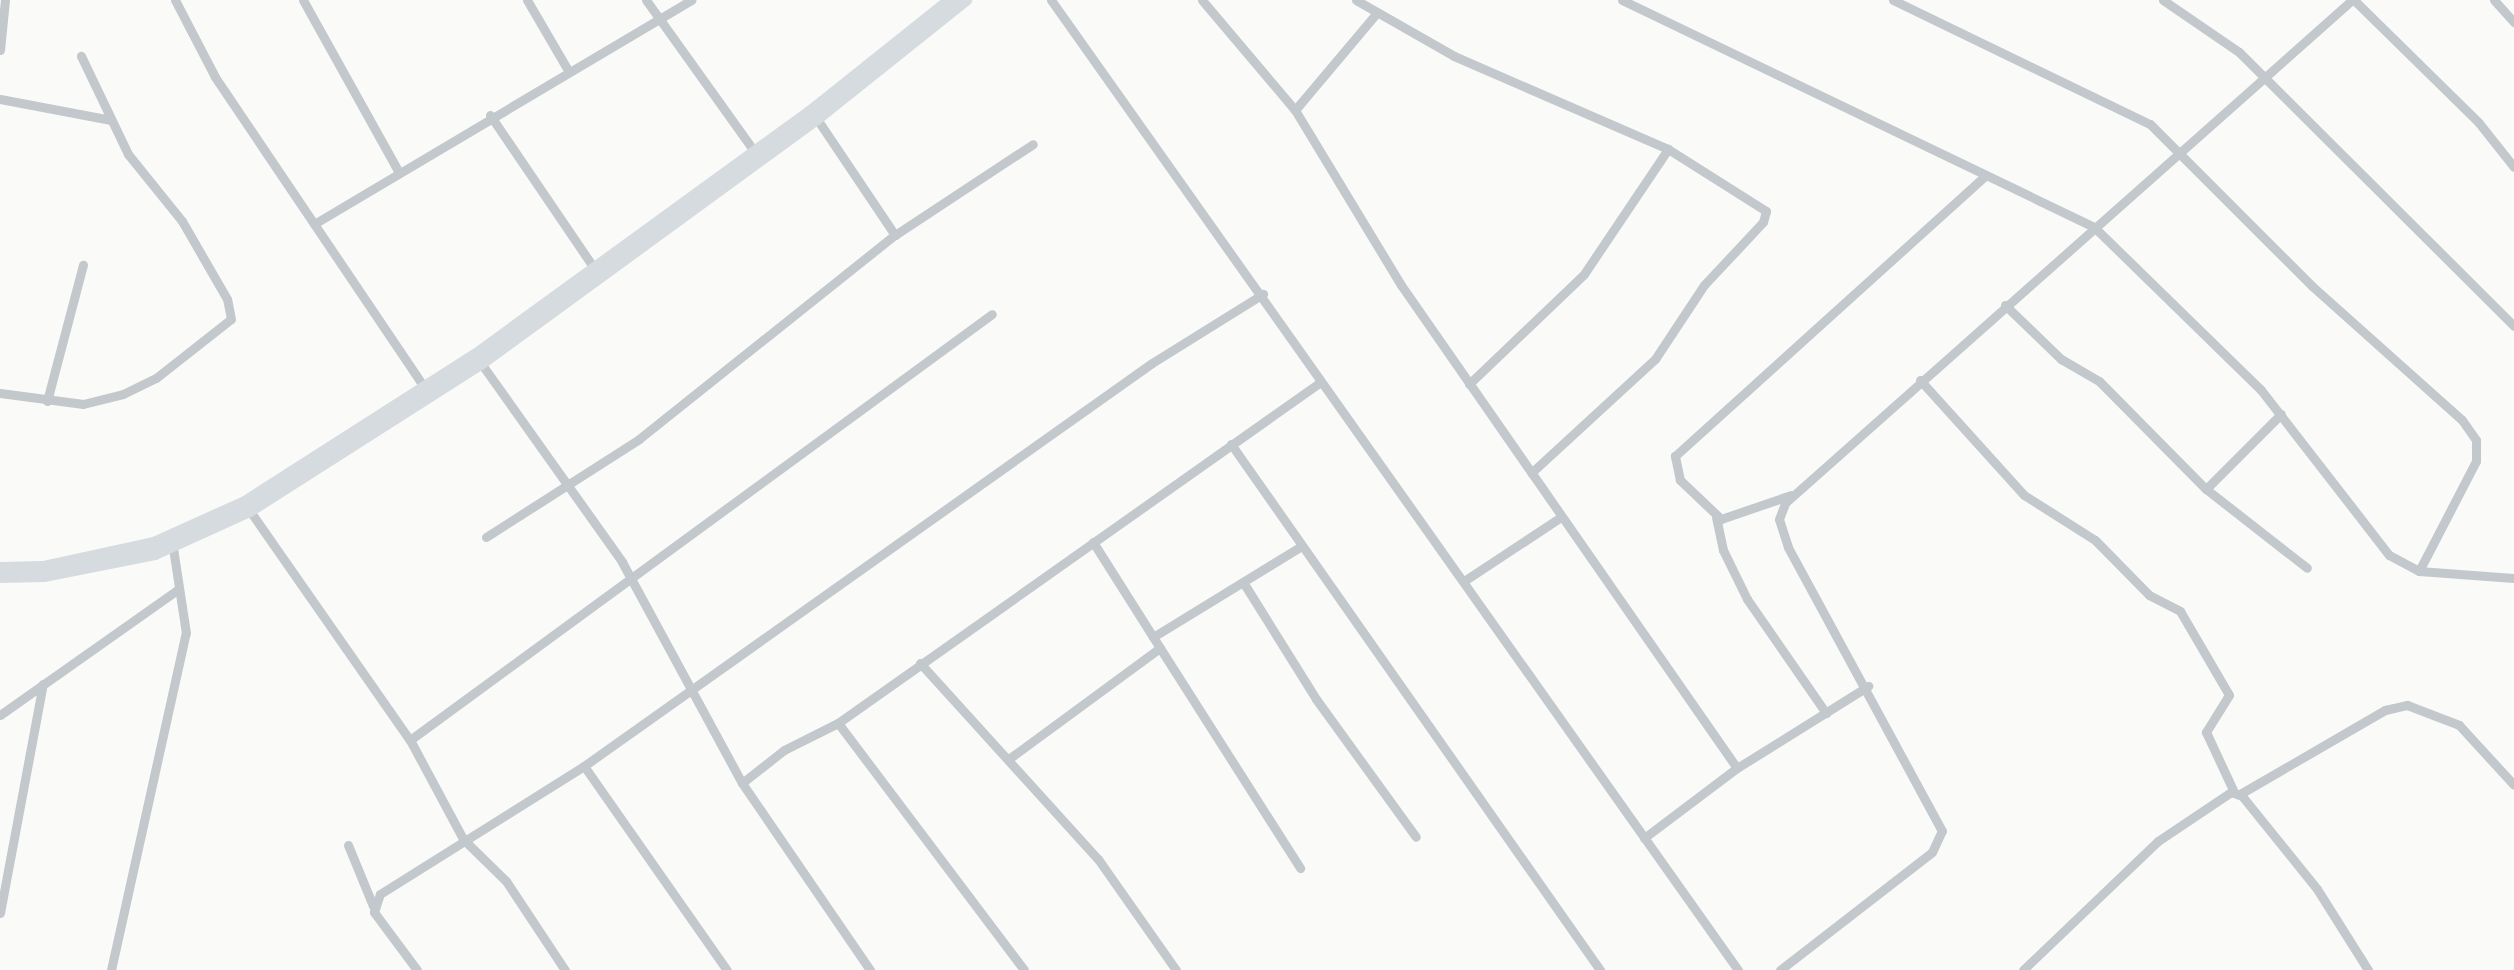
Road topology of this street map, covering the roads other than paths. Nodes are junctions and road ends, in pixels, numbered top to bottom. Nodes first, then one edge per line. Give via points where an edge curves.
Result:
1 (5, 0) edge
2 (175, 0) edge
3 (303, 0) edge
4 (527, 0) edge
5 (646, 0) edge
6 (691, 0) edge
7 (950, 0) edge
8 (966, 0) edge
9 (1051, 0) edge
10 (1202, 0) edge
11 (1356, 0) edge
12 (1622, 0) edge
13 (1893, 0) edge
14 (2163, 0) edge
15 (2353, 0) edge
16 (2494, 0) edge
17 (1375, 15) junction
18 (662, 21) junction
19 (2514, 22) edge
20 (0, 50) edge
21 (81, 56) dead end
22 (569, 72) junction
23 (2264, 80) junction
24 (0, 99) edge
25 (1296, 110) junction
26 (490, 115) junction
27 (817, 119) junction
28 (110, 120) junction
29 (1033, 144) dead end
30 (1668, 149) junction
31 (2182, 150) junction
32 (755, 152) junction
33 (2514, 167) edge
34 (398, 171) junction
35 (1986, 175) junction
36 (314, 224) junction
37 (2094, 227) junction
38 (895, 235) junction
39 (83, 265) dead end
40 (594, 268) junction
41 (1263, 295) junction
42 (2005, 305) junction
43 (992, 314) dead end
44 (2514, 326) edge
45 (478, 359) junction
46 (1920, 380) junction
47 (1319, 383) junction
48 (1468, 384) junction
49 (0, 393) edge
50 (427, 395) junction
51 (47, 401) junction
52 (2281, 414) junction
53 (1231, 444) junction
54 (1531, 473) junction
55 (569, 488) junction
56 (2206, 489) junction
57 (1791, 495) junction
58 (250, 511) junction
59 (1561, 517) junction
60 (1716, 517) junction
61 (486, 537) dead end
62 (1093, 542) junction
63 (1300, 547) junction
64 (173, 548) junction
65 (104, 561) junction
66 (0, 568) edge
67 (2307, 568) dead end
68 (2419, 571) junction
69 (0, 577) edge
70 (2514, 578) edge
71 (632, 579) junction
72 (1467, 579) junction
73 (1243, 582) junction
74 (177, 590) junction
75 (1153, 637) junction
76 (1160, 648) junction
77 (920, 663) junction
78 (43, 684) junction
79 (1868, 686) junction
80 (690, 692) junction
81 (1826, 713) junction
82 (0, 715) edge
83 (838, 723) junction
84 (410, 740) junction
85 (1010, 758) junction
86 (584, 766) junction
87 (1737, 768) junction
88 (742, 783) junction
89 (2514, 785) edge
90 (2237, 793) junction
91 (1416, 837) dead end
92 (1644, 838) junction
93 (463, 839) junction
94 (348, 845) dead end
95 (1300, 868) dead end
96 (373, 906) junction
97 (0, 913) edge
98 (111, 970) edge
99 (417, 970) edge
100 (565, 970) edge
101 (727, 970) edge
102 (870, 970) edge
103 (1024, 970) edge
104 (1176, 970) edge
105 (1600, 970) edge
106 (1738, 970) edge
107 (1780, 970) edge
108 (2023, 970) edge
109 (2368, 970) edge

1 - 20 street
2 - 36 street via 215,77
3 - 34 street
4 - 22 street
5 - 18 street
6 - 18 street
7 - 32 main road
8 - 27 main road
9 - 41 street
10 - 25 street
11 - 17 street
12 - 35 street
13 - 31 street via 2103,96
14 - 23 street via 2219,35
15 - 23 street
15 - 33 street via 2479,123
16 - 19 street
17 - 25 street
17 - 30 street
18 - 22 street
18 - 32 street
21 - 28 street
22 - 26 street
23 - 31 street
23 - 44 street
24 - 28 street
25 - 48 street
26 - 34 street
26 - 40 street
27 - 38 street
27 - 45 main road
28 - 51 street via 128,154 183,221 228,299 231,319 156,378 123,394 83,404
29 - 38 street
30 - 48 street via 1584,274
30 - 54 street via 1751,196 1765,207 1765,219 1704,285 1656,359
31 - 37 street
31 - 68 street via 2312,286 2476,440 2472,473
32 - 40 main road
34 - 36 street
35 - 37 street
35 - 60 street via 1680,449 1675,467 1680,480
36 - 50 street
37 - 42 street
37 - 52 street
38 - 55 street
39 - 51 street
40 - 45 main road
41 - 47 street
41 - 80 street via 1152,363
42 - 46 street
42 - 56 street via 2061,359 2099,381
43 - 71 street
45 - 50 main road
45 - 55 street
46 - 57 street
46 - 90 street via 2024,495 2095,540 2143,590 2180,611 2229,695 2206,732
47 - 53 street
47 - 72 street
48 - 54 street
49 - 51 street
50 - 58 main road
50 - 65 main road via 245,502 170,539
52 - 56 street
52 - 68 street via 2379,546
53 - 62 street
53 - 63 street
54 - 59 street
55 - 61 street
55 - 71 street
56 - 67 street
57 - 60 street via 1765,500 1733,519
57 - 79 street via 1780,510 1783,536
58 - 64 main road
58 - 84 street
59 - 72 street
59 - 87 street
60 - 81 street via 1723,550 1747,599
62 - 75 street
62 - 77 street
63 - 73 street
63 - 105 street
64 - 65 main road
64 - 74 street
65 - 66 main road
65 - 69 main road
68 - 70 street
71 - 80 street
71 - 84 street
72 - 92 street
73 - 75 street
73 - 91 street via 1316,699
74 - 78 street
74 - 98 street via 186,633 177,687
75 - 76 street
76 - 85 street
76 - 95 street
77 - 83 street
77 - 85 street
78 - 82 street
78 - 97 street
79 - 81 street
79 - 107 street via 1940,820 1941,839
80 - 86 street
80 - 88 street
81 - 87 street
83 - 88 street via 784,750
83 - 103 street
84 - 93 street
85 - 104 street via 1098,859
86 - 93 street
86 - 101 street
87 - 92 street
88 - 102 street
89 - 90 street via 2459,725 2407,705 2385,710
90 - 108 street via 2158,841
90 - 109 street via 2318,889
92 - 106 street
93 - 96 street via 380,894
93 - 100 street via 506,881
94 - 96 street
96 - 99 street

